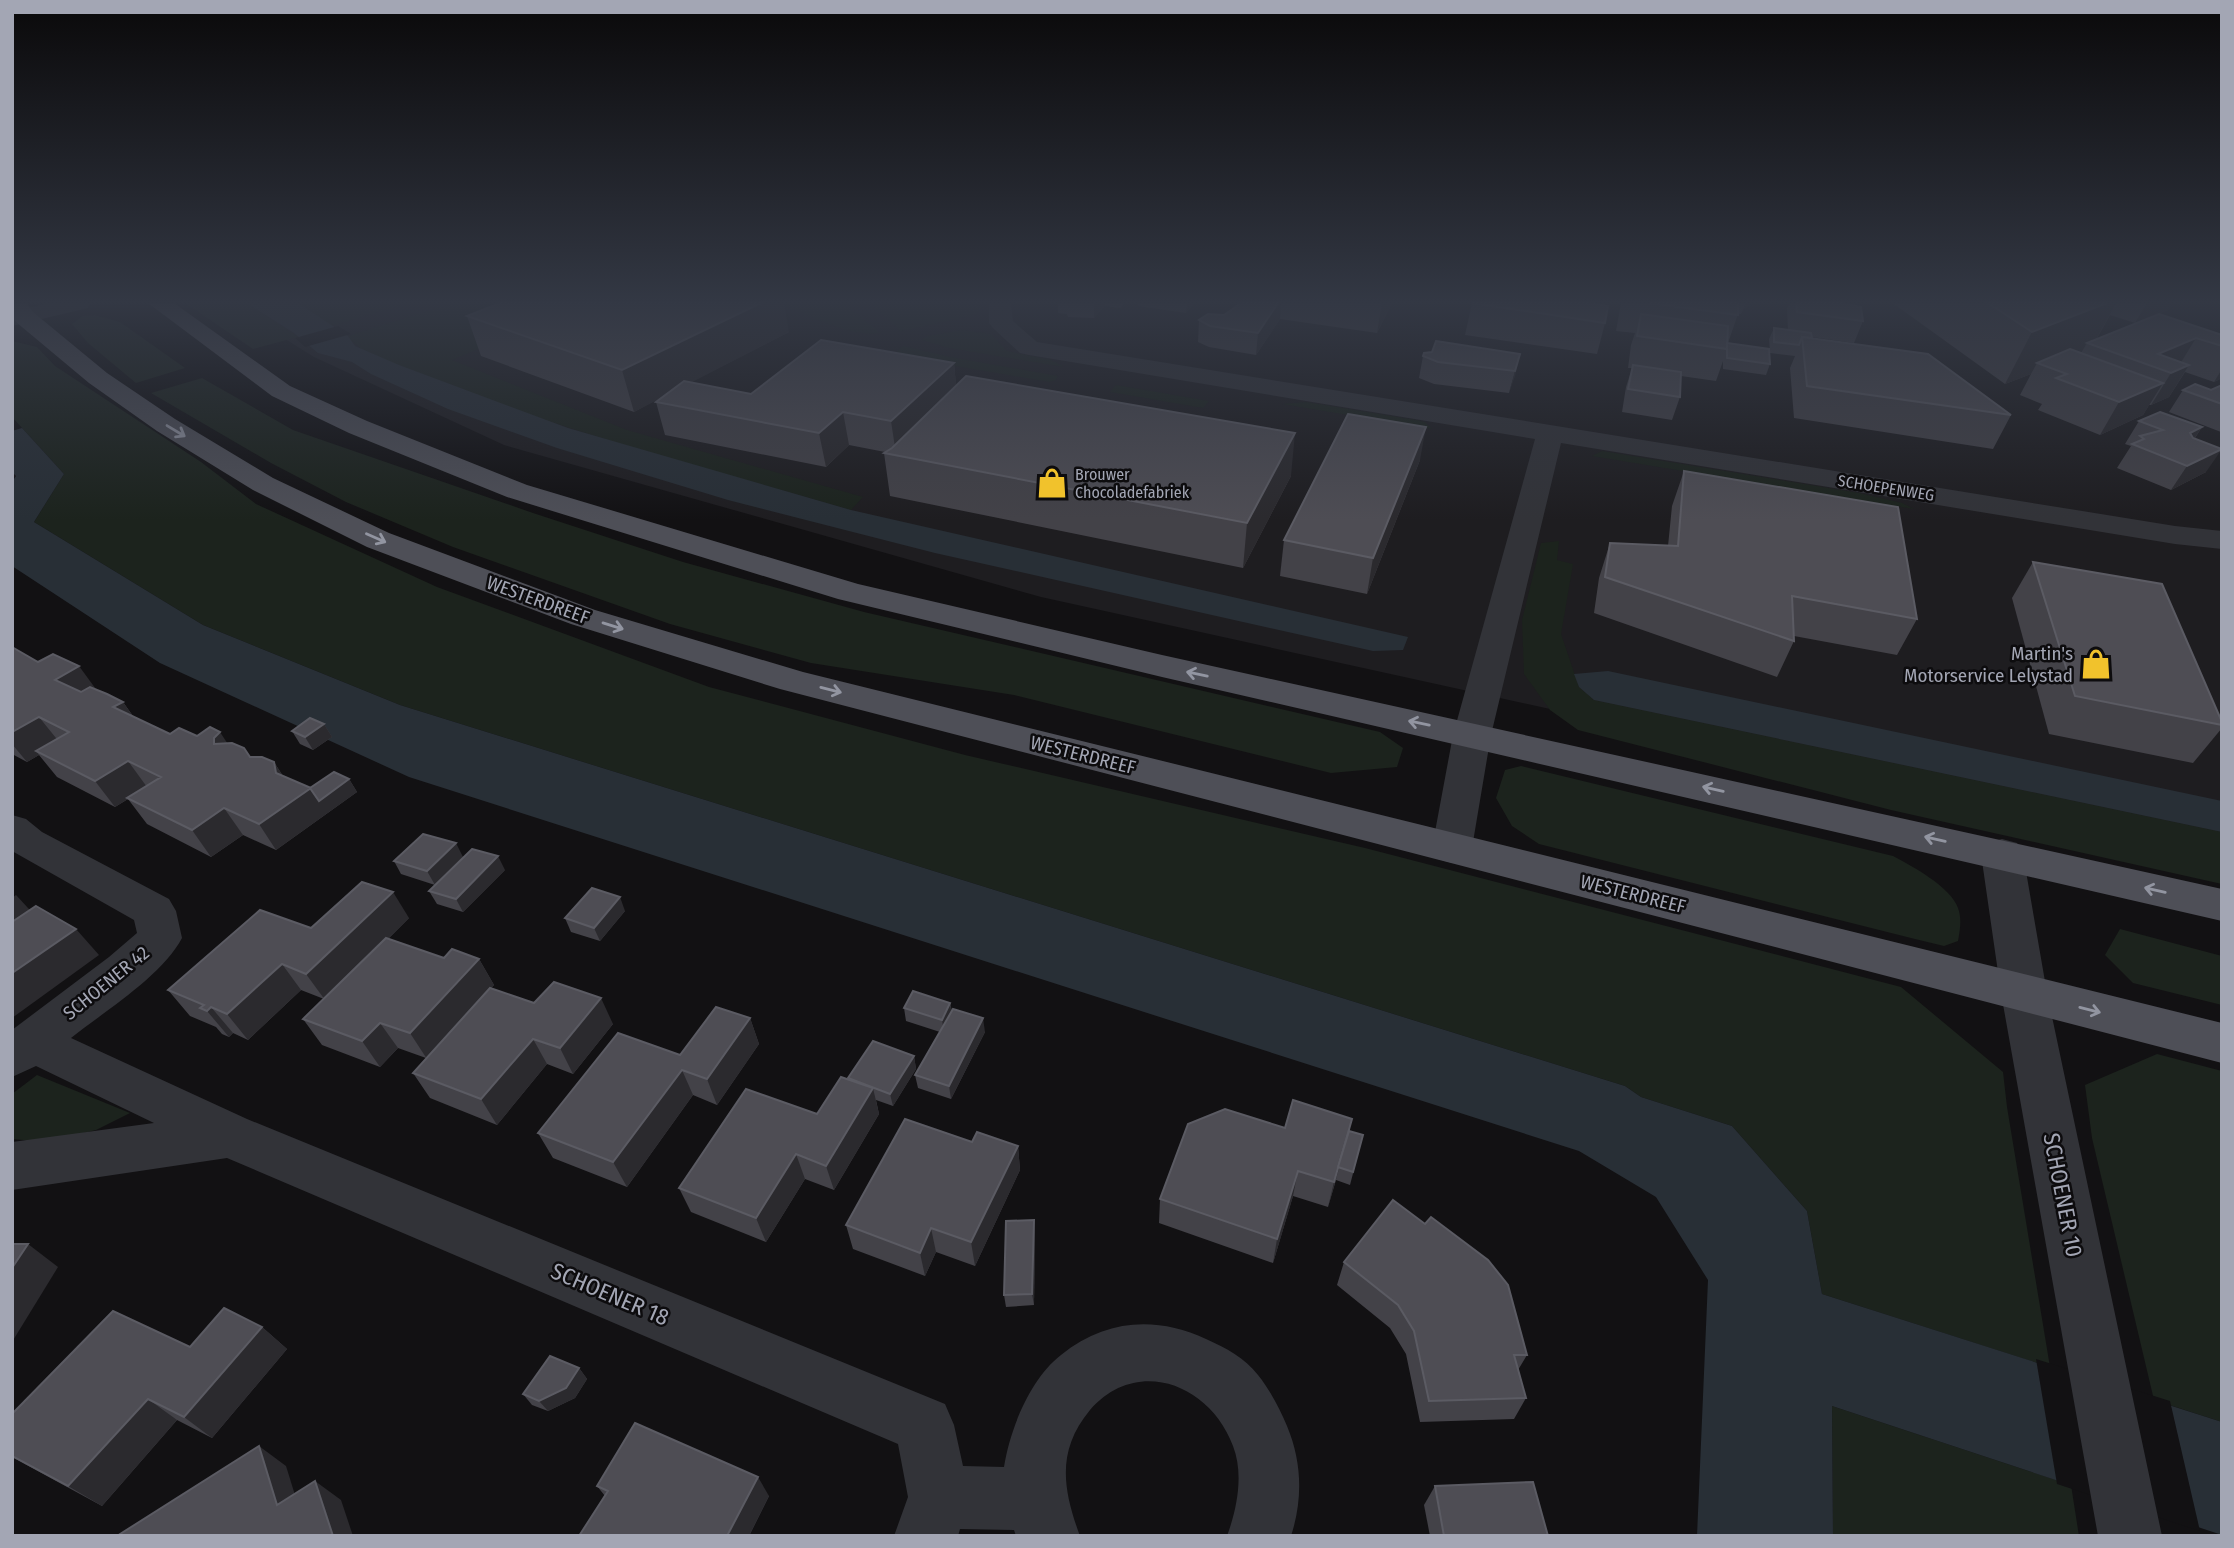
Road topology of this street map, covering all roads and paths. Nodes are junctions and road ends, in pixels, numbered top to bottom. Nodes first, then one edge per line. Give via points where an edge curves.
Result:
1 (95, 375) edge
2 (259, 375) edge
3 (1196, 375) edge
4 (1550, 433) junction
5 (2222, 540) edge
6 (1472, 735) junction
7 (18, 841) edge
8 (1452, 848) junction
9 (2001, 854) junction
10 (2222, 905) edge
11 (2024, 993) junction
12 (2222, 1043) edge
13 (22, 1050) edge
14 (229, 1135) junction
15 (12, 1166) edge
16 (933, 1516) edge
17 (1042, 1517) edge
18 (2127, 1526) edge
19 (1259, 1536) edge

1 -> 8 main road, WESTERDREEF via 263,484 378,540 570,612 793,681
6 -> 2 main road via 849,592 517,491 358,428 281,391
3 - 4 street, SCHOEPENWEG
4 - 5 street, SCHOEPENWEG
4 - 6 street
6 - 8 street
9 -> 6 main road
7 - 13 street, SCHOENER 42 via 154,911 160,938
8 - 11 main road, WESTERDREEF
10 -> 9 main road
9 - 11 street, SCHOENER 10
11 -> 12 main road, WESTERDREEF
11 - 18 street, SCHOENER 10
13 - 14 street, SCHOENER 18
14 - 15 street
14 - 16 street, SCHOENER 18 via 924,1425
16 - 17 street, SCHOENER 18
17 - 19 street, SCHOENER 18 via 1035,1458 1046,1420 1067,1389 1094,1366 1126,1353 1160,1351 1194,1360 1224,1379 1249,1408 1264,1444 1269,1488

